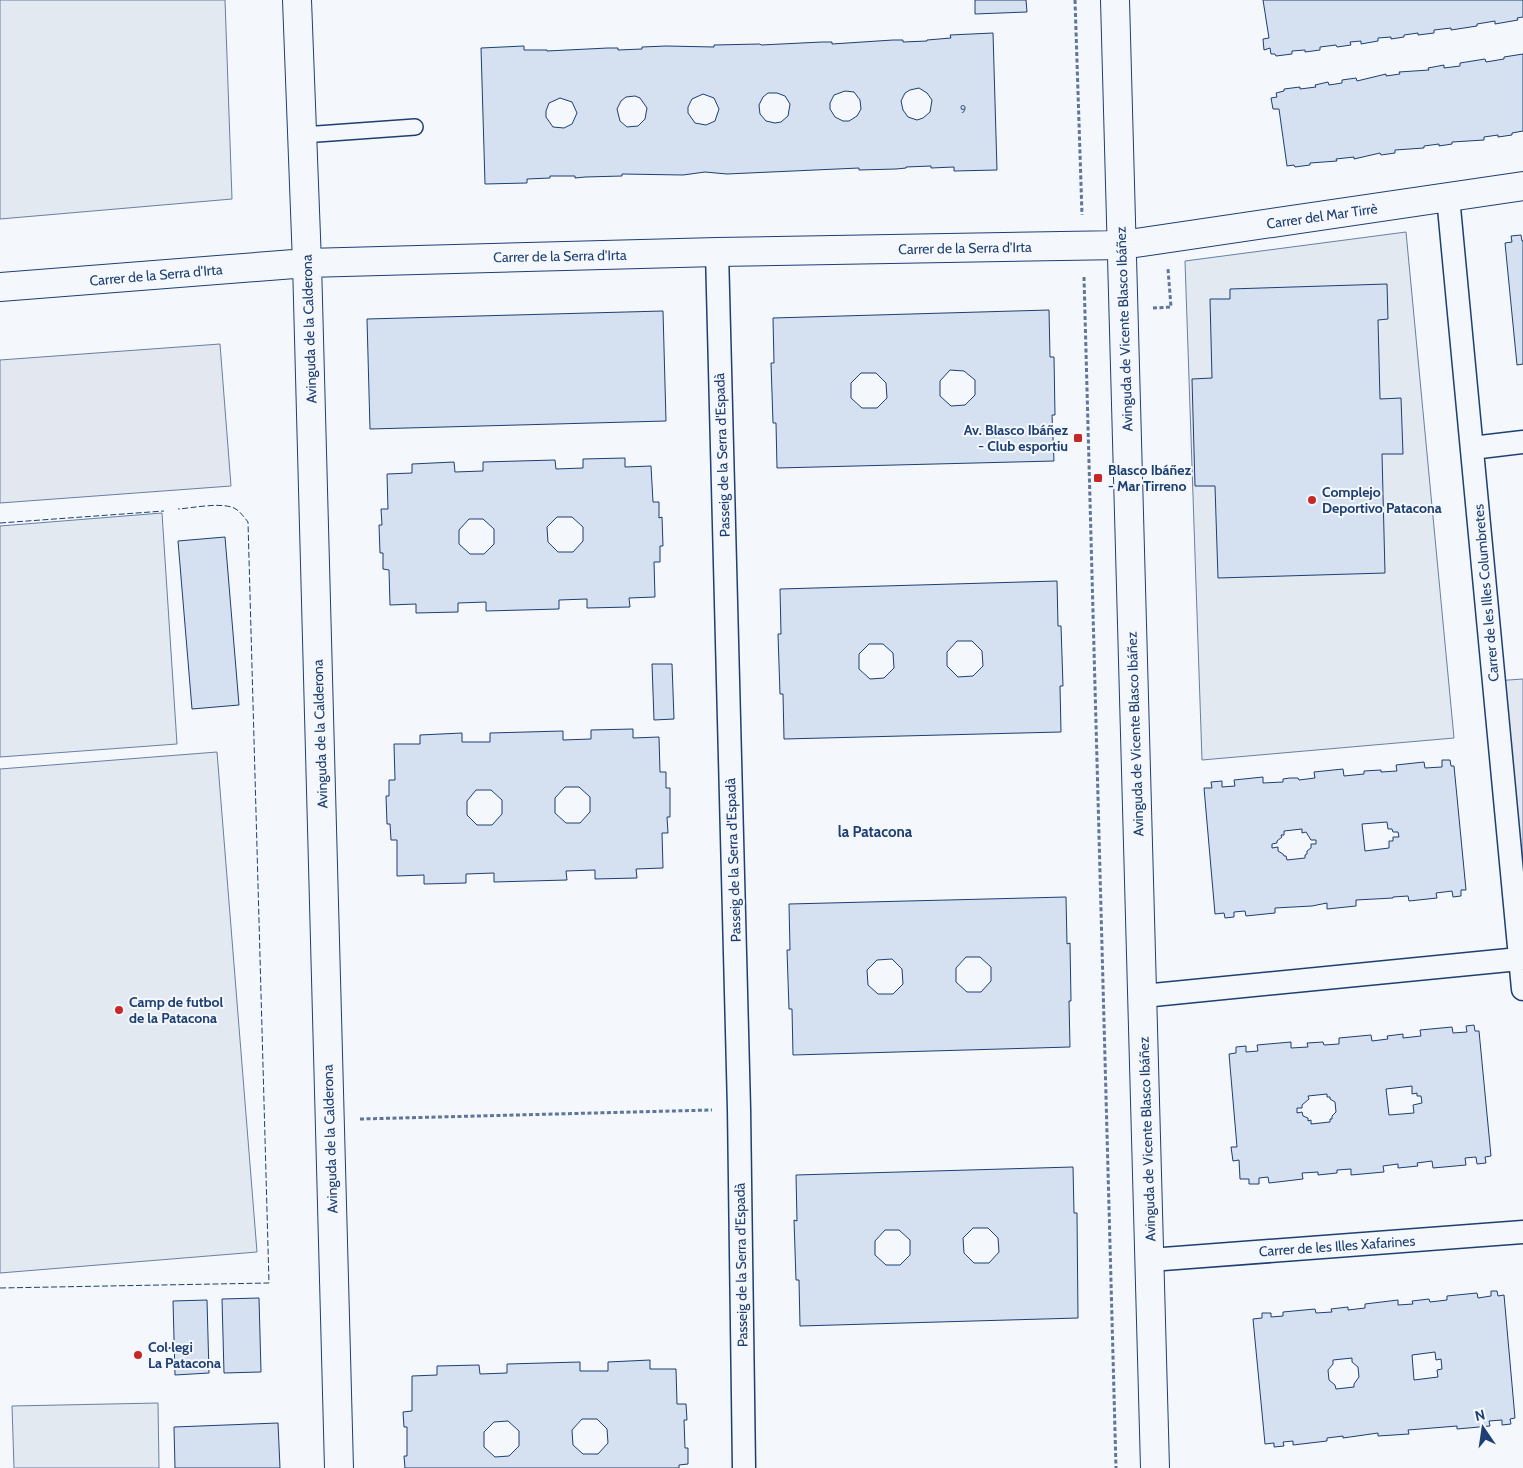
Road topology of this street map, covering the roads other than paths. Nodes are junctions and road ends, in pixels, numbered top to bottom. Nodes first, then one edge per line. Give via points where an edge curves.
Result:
1 (297, 0) edge
2 (1115, 0) edge
3 (415, 127) dead end
4 (302, 135) junction
5 (1523, 186) edge
6 (1448, 197) junction
7 (1122, 245) junction
8 (717, 252) junction
9 (307, 263) junction
10 (0, 287) edge
11 (1523, 442) edge
12 (1472, 448) junction
13 (1519, 959) junction
14 (1523, 988) edge
15 (1143, 996) junction
16 (1523, 1232) edge
17 (1150, 1260) junction
18 (339, 1468) edge
19 (744, 1468) edge
20 (1155, 1468) edge

1 - 4 street, Avinguda de la Calderona
2 - 7 street, Avinguda de Vicente Blasco Ibáñez
3 - 4 lane
4 - 9 street, Avinguda de la Calderona
5 - 6 street, Carrer del Mar Tirrè
6 - 7 street, Carrer del Mar Tirrè
6 - 12 street, Carrer de les Illes Columbretes
7 - 8 street, Carrer de la Serra d'Irta
7 - 15 street, Avinguda de Vicente Blasco Ibáñez
8 - 9 street, Carrer de la Serra d'Irta
8 - 19 street, Passeig de la Serra d'Espadà via 739,1109
9 - 10 street, Carrer de la Serra d'Irta
9 - 18 street, Avinguda de la Calderona
11 - 12 street
12 - 13 street, Carrer de les Illes Columbretes
13 - 14 street, Carrer de les Illes Columbretes
13 - 15 street
15 - 17 street, Avinguda de Vicente Blasco Ibáñez
16 - 17 street, Carrer de les Illes Xafarines
17 - 20 street, Avinguda de Vicente Blasco Ibáñez

